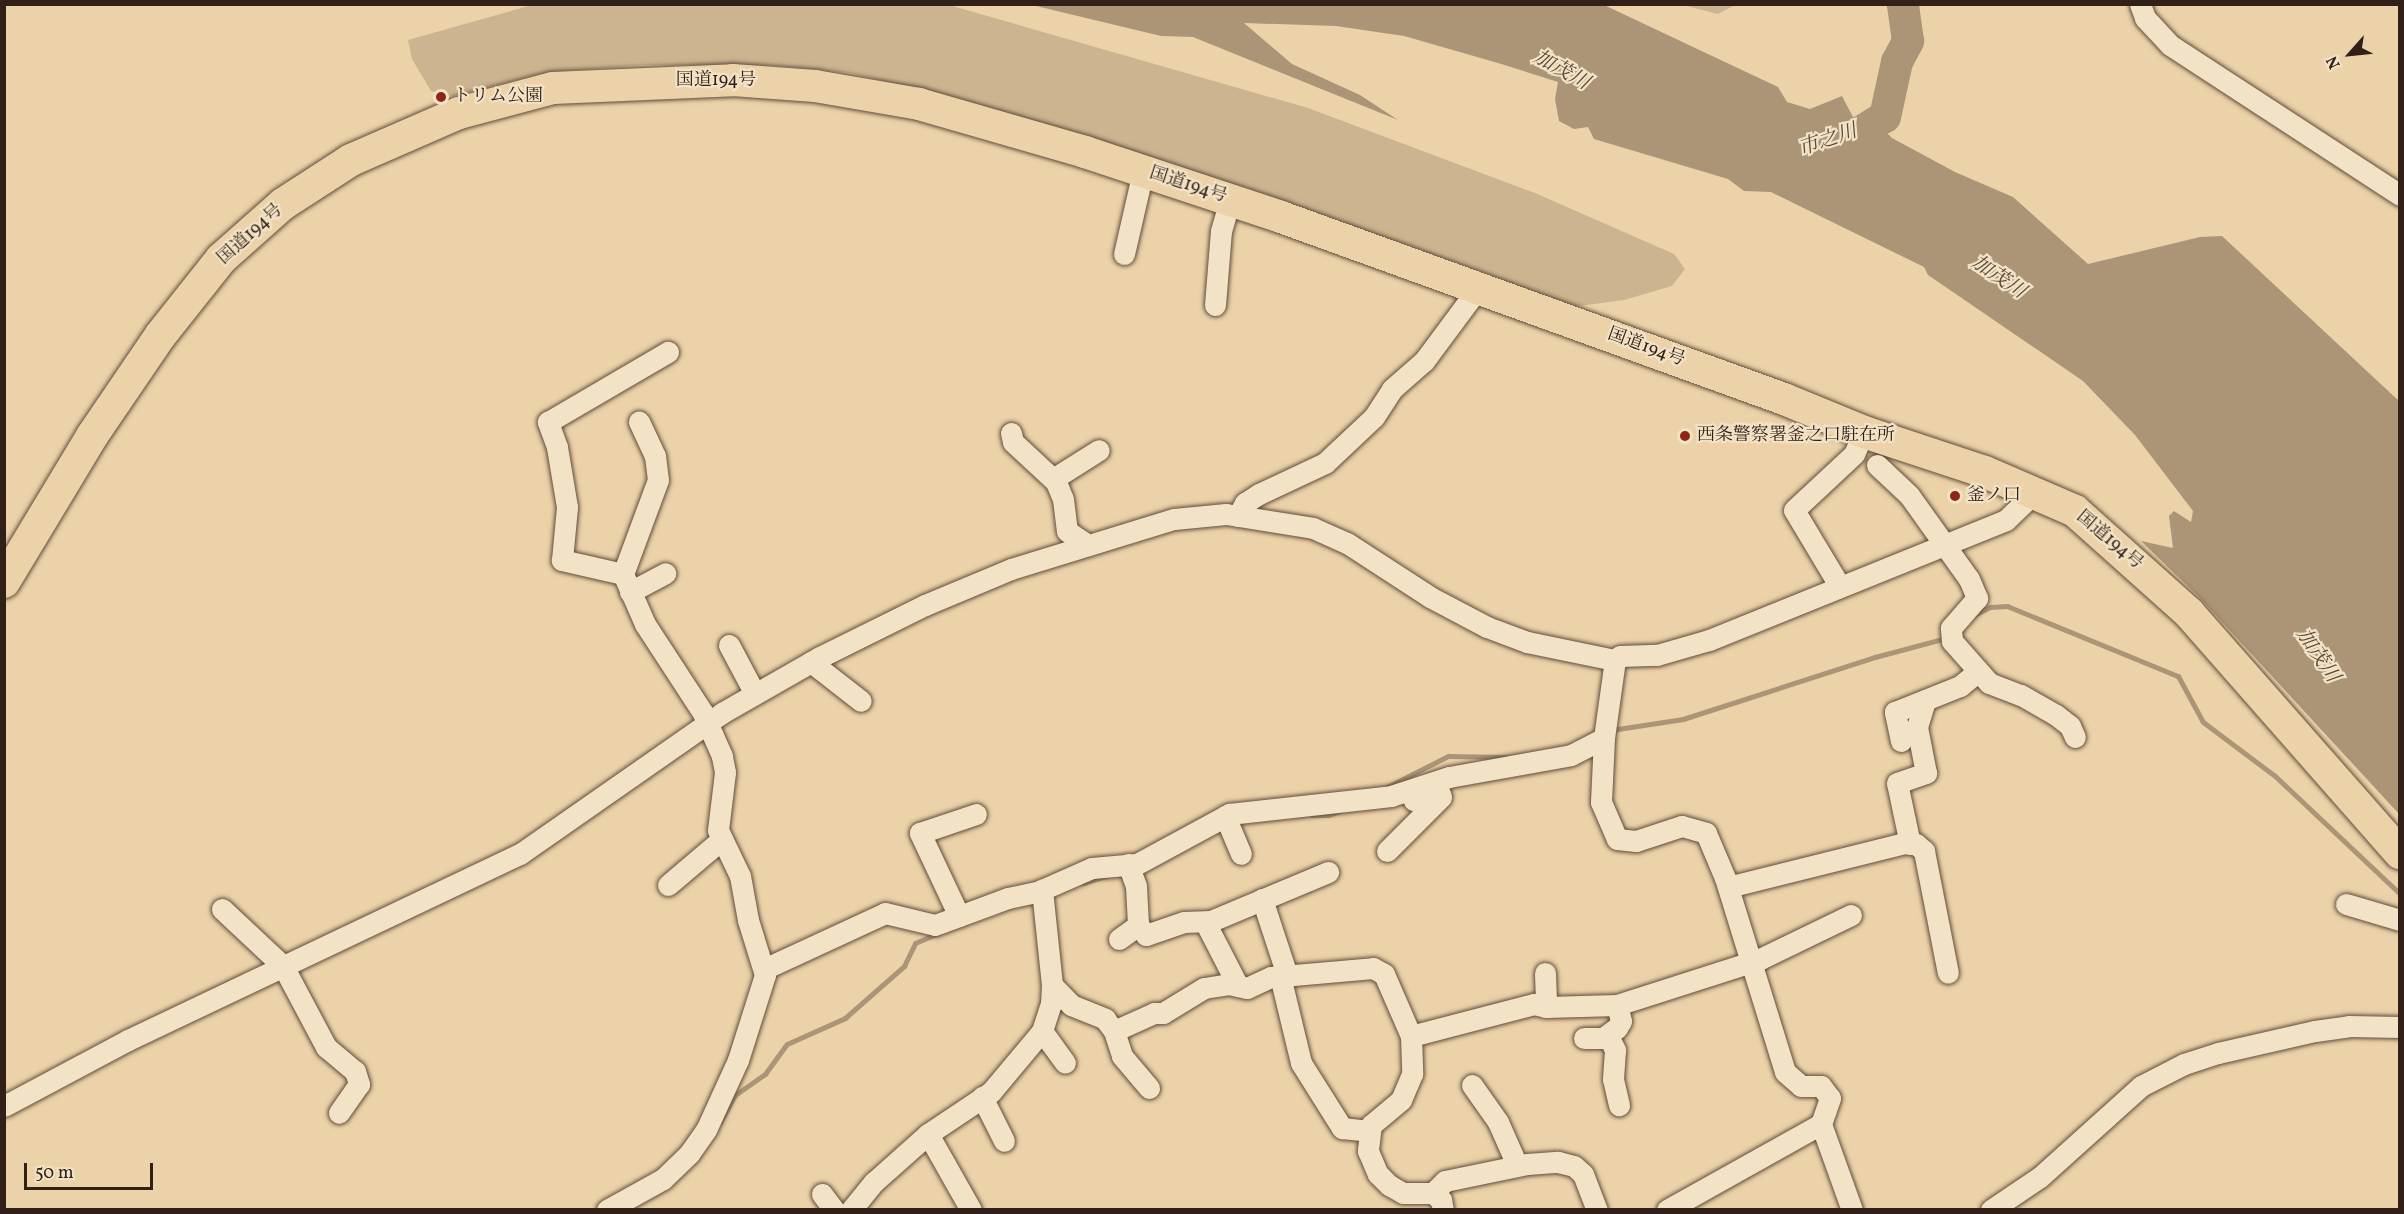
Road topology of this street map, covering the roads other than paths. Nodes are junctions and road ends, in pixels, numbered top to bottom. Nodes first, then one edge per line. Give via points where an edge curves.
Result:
1 (2140, 4) edge
2 (1143, 171) junction
3 (2400, 195) edge
4 (1230, 200) junction
5 (1124, 254) dead end
6 (1479, 287) junction
7 (1215, 305) dead end
8 (668, 352) dead end
9 (639, 422) dead end
10 (1864, 432) junction
11 (1011, 433) dead end
12 (1099, 450) dead end
13 (1878, 465) dead end
14 (1053, 479) junction
15 (2036, 492) junction
16 (1238, 516) junction
17 (1943, 544) junction
18 (1088, 545) junction
19 (665, 573) dead end
20 (4, 582) edge
21 (626, 583) junction
22 (1839, 585) junction
23 (729, 645) dead end
24 (1615, 660) junction
25 (811, 662) junction
26 (1977, 672) junction
27 (755, 694) junction
28 (1925, 700) junction
29 (861, 701) dead end
30 (708, 724) junction
31 (2075, 737) dead end
32 (1604, 738) junction
33 (1901, 741) dead end
34 (1391, 796) junction
35 (976, 814) dead end
36 (1225, 816) junction
37 (722, 839) junction
38 (1910, 844) junction
39 (1387, 851) dead end
40 (2400, 853) edge
41 (1241, 854) dead end
42 (1128, 864) junction
43 (1328, 872) dead end
44 (668, 885) dead end
45 (1728, 887) junction
46 (1042, 890) junction
47 (1262, 899) junction
48 (2346, 904) dead end
49 (222, 909) dead end
50 (1851, 915) dead end
51 (959, 916) junction
52 (2400, 920) edge
53 (1205, 922) junction
54 (1138, 925) junction
55 (1119, 939) dead end
56 (1752, 962) junction
57 (283, 966) junction
58 (764, 969) junction
59 (1545, 973) dead end
60 (1948, 973) dead end
61 (1284, 975) junction
62 (1052, 985) junction
63 (1238, 986) junction
64 (1617, 1005) junction
65 (1545, 1007) junction
66 (2400, 1028) edge
67 (1114, 1030) junction
68 (1042, 1031) junction
69 (1411, 1036) junction
70 (1608, 1036) junction
71 (1584, 1038) dead end
72 (1065, 1063) dead end
73 (1472, 1084) dead end
74 (1149, 1088) dead end
75 (982, 1097) junction
76 (1618, 1105) dead end
77 (4, 1106) edge
78 (339, 1113) dead end
79 (1821, 1124) junction
80 (1369, 1131) junction
81 (928, 1134) junction
82 (1004, 1140) dead end
83 (1517, 1165) junction
84 (1438, 1201) edge
85 (607, 1209) edge
86 (851, 1209) edge
87 (970, 1209) edge
88 (1597, 1209) edge
89 (1668, 1209) edge
90 (1852, 1209) edge
91 (1991, 1209) edge

1 - 3 street via 2145,18 2170,45
2 - 4 highway, 国道194号
2 - 5 street
2 - 20 highway, 国道194号 via 919,104 771,82 645,81 554,88 459,113 351,160 283,204 221,259 160,336 92,436
4 - 6 highway, 国道194号
4 - 7 street via 1221,231
6 - 10 highway, 国道194号
6 - 16 street via 1425,360 1392,389 1374,417 1325,463 1259,494 1245,503
8 - 21 street via 548,422 557,447 567,507 562,560
9 - 21 street via 655,456 658,480
10 - 15 highway, 国道194号
10 - 22 street via 1854,454 1794,510
11 - 14 street via 1013,442
12 - 14 street
13 - 17 street via 1909,495
14 - 18 street via 1063,499 1067,531
15 - 17 street via 2006,520
15 - 40 highway, 国道194号 via 2074,511 2189,613
16 - 18 street via 1174,519
16 - 24 street via 1288,521 1331,534 1430,597 1487,627 1527,642
17 - 22 street
17 - 26 street via 1970,579 1977,598 1951,628 1952,641
18 - 25 street via 964,588
19 - 21 street
21 - 30 street via 645,624
22 - 24 street via 1709,640 1657,655 1620,656
23 - 27 street
24 - 32 street
25 - 27 street
25 - 29 street
26 - 28 street via 1960,686
26 - 31 street via 1989,683 2056,715
27 - 30 street
28 - 33 street via 1895,712
28 - 38 street via 1917,727 1926,773 1897,783
30 - 37 street via 725,772 717,814
30 - 57 street via 520,854
32 - 34 street via 1571,755 1449,777
32 - 45 street via 1599,783 1611,833 1625,842 1682,826 1700,829 1717,854
34 - 36 street via 1267,807
34 - 39 street via 1407,802 1440,794 1442,797
35 - 51 street via 920,833
36 - 41 street
36 - 42 street via 1166,850 1137,864
37 - 44 street
37 - 58 street via 740,876 748,920
38 - 45 street
38 - 60 street via 1924,850
42 - 46 street via 1092,868
42 - 54 street via 1136,886
43 - 47 street
45 - 56 street
46 - 51 street
46 - 62 street
47 - 53 street
47 - 61 street
48 - 52 street
49 - 57 street
50 - 56 street
51 - 58 street via 935,925 885,913
53 - 54 street via 1184,922 1146,935
53 - 63 street
54 - 55 street
56 - 64 street
56 - 79 street via 1785,1072 1801,1086 1827,1089 1830,1098
57 - 77 street via 128,1040
57 - 78 street via 326,1047 355,1071 359,1084
58 - 85 street via 757,1006 738,1060 706,1130 689,1154 663,1179
59 - 65 street
61 - 63 street via 1246,988
61 - 69 street via 1373,968 1388,981
61 - 80 street via 1301,1063 1342,1128
62 - 67 street via 1071,1005 1105,1020
62 - 68 street via 1051,1004
63 - 67 street via 1204,988 1163,1013
64 - 65 street
64 - 70 street via 1621,1021
65 - 69 street via 1534,1004
66 - 91 street via 2349,1026 2315,1031 2184,1064 2141,1086 2040,1177
67 - 74 street via 1123,1068
68 - 72 street
68 - 75 street
69 - 80 street via 1412,1074 1407,1090 1394,1108 1379,1114
70 - 71 street
70 - 76 street via 1615,1050 1613,1079
73 - 83 street via 1498,1122
75 - 81 street
75 - 82 street
79 - 89 street
79 - 90 street
80 - 84 street via 1371,1162 1389,1185 1403,1193
81 - 86 street via 874,1182
81 - 87 street
83 - 84 street via 1444,1181
83 - 88 street via 1558,1162 1574,1166 1591,1187

